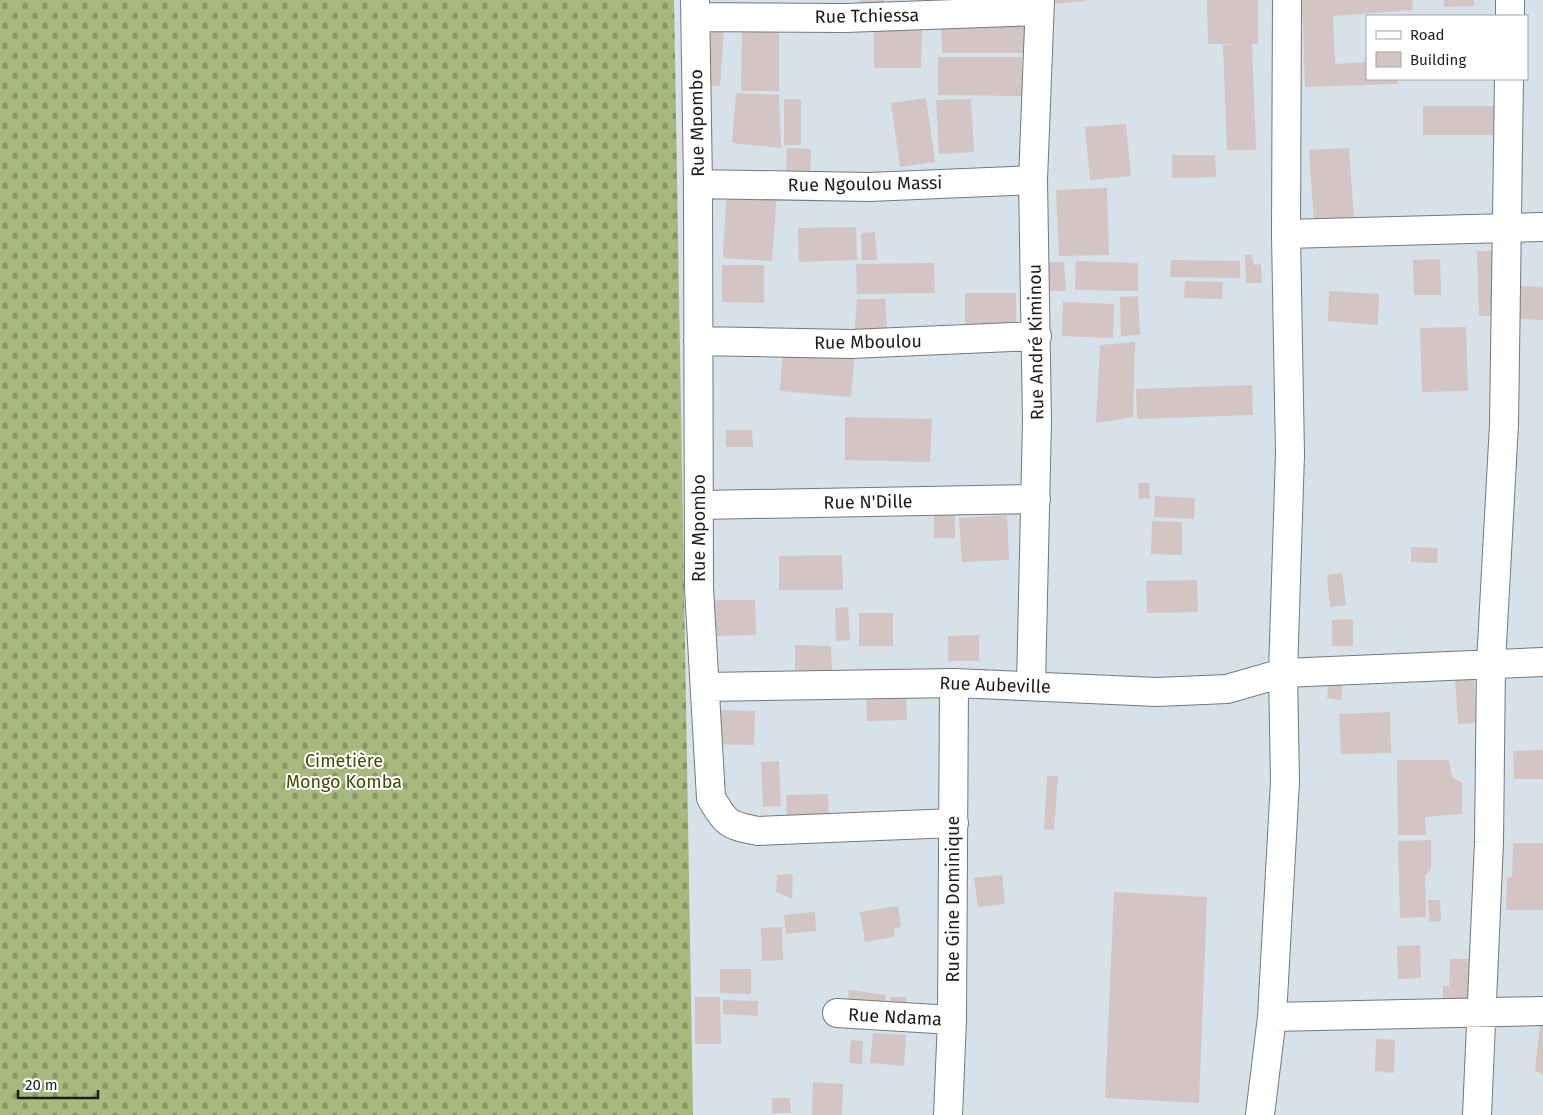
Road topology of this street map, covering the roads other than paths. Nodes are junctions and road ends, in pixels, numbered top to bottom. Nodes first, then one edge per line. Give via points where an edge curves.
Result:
1 (1287, 0) edge
2 (1510, 0) edge
3 (1040, 6) edge
4 (695, 8) edge
5 (1510, 15) edge
6 (1509, 80) edge
7 (1033, 180) junction
8 (698, 184) junction
9 (1543, 227) edge
10 (1506, 228) junction
11 (1286, 234) junction
12 (1037, 336) junction
13 (698, 341) junction
14 (1036, 499) junction
15 (700, 504) junction
16 (1543, 662) edge
17 (1491, 663) junction
18 (1283, 673) junction
19 (954, 683) junction
20 (1031, 685) junction
21 (705, 687) junction
22 (954, 823) junction
23 (1543, 1010) edge
24 (1482, 1012) junction
25 (837, 1014) dead end
26 (1272, 1017) junction
27 (952, 1020) junction
28 (948, 1115) edge
29 (1260, 1115) edge
30 (1477, 1115) edge

1 - 11 street
2 - 5 street
3 - 4 street, Rue Tchiessa via 845,18
3 - 7 street, Rue André Kiminou
4 - 8 street, Rue Mpombo
6 - 10 street
7 - 8 street, Rue Ngoulou Massi via 870,187
7 - 12 street, Rue André Kiminou
8 - 13 street, Rue Mpombo
9 - 10 street
10 - 11 street
10 - 17 street via 1504,424
11 - 18 street via 1290,454
12 - 13 street, Rue Mboulou via 851,344
12 - 14 street, Rue André Kiminou
13 - 15 street, Rue Mpombo
14 - 15 street, Rue N'Dille
14 - 20 street, Rue André Kiminou
15 - 21 street, Rue Mpombo via 699,588
16 - 17 street, Rue Aubeville
17 - 18 street, Rue Aubeville
17 - 24 street via 1489,842
18 - 20 street, Rue Aubeville via 1227,689 1157,692
18 - 26 street via 1285,781
19 - 20 street, Rue Aubeville
19 - 21 street, Rue Aubeville
19 - 22 street, Rue Gine Dominique
21 - 22 street, Rue Mpombo via 711,798 731,825 758,831
22 - 27 street, Rue Gine Dominique
23 - 24 street
24 - 26 street
24 - 30 street
25 - 27 street, Rue Ndama
26 - 29 street
27 - 28 street, Rue Gine Dominique

